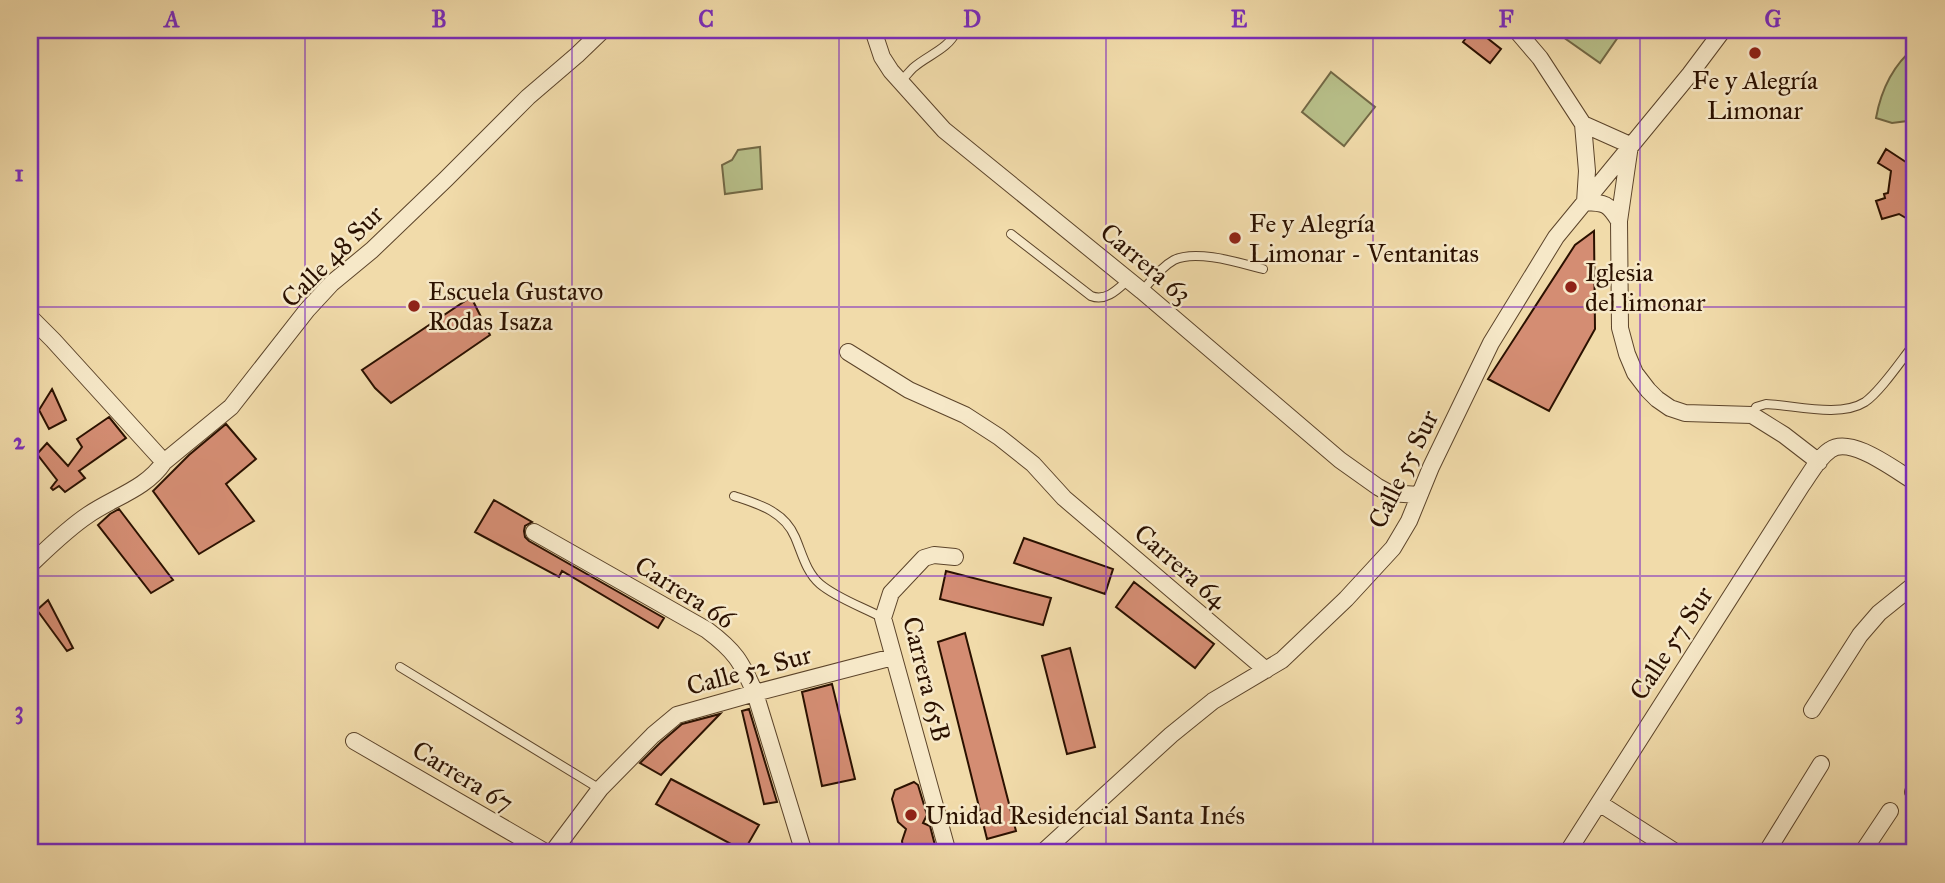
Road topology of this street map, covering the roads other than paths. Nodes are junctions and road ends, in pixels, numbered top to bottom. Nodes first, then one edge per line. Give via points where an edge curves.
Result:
1 (603, 30) edge
2 (873, 30) edge
3 (957, 30) edge
4 (1516, 30) edge
5 (1723, 30) edge
6 (901, 81) junction
7 (1583, 124) junction
8 (1630, 145) junction
9 (1585, 202) junction
10 (1619, 220) junction
11 (1011, 234) dead end
12 (1263, 269) dead end
13 (1128, 280) junction
14 (1142, 291) junction
15 (30, 317) edge
16 (1915, 343) edge
17 (848, 352) dead end
18 (1752, 415) junction
19 (164, 462) junction
20 (1819, 462) junction
21 (1915, 482) edge
22 (1419, 495) junction
23 (734, 496) dead end
24 (534, 532) dead end
25 (954, 557) dead end
26 (30, 565) edge
27 (1915, 584) edge
28 (883, 618) junction
29 (893, 657) junction
30 (400, 667) dead end
31 (1266, 670) junction
32 (755, 693) junction
33 (1812, 709) dead end
34 (354, 741) dead end
35 (1821, 764) dead end
36 (600, 789) junction
37 (1599, 803) junction
38 (1890, 811) dead end
39 (550, 853) edge
40 (804, 853) edge
41 (948, 853) edge
42 (1042, 853) edge
43 (1567, 853) edge
44 (1677, 853) edge
45 (1766, 853) edge
46 (1862, 853) edge

1 - 19 street, Calle 48 Sur via 332,283 231,407
2 - 6 street, Carrera 63 via 882,57
3 - 6 lane via 944,48 912,68
4 - 7 street
5 - 8 street, Calle 55 Sur
6 - 13 street, Carrera 63 via 944,130
7 - 8 street
7 - 9 street
8 - 9 street, Calle 55 Sur
8 - 10 street
9 - 10 street via 1602,203
9 - 22 street, Calle 55 Sur via 1556,237 1490,343
10 - 18 street via 1620,328 1635,373 1670,408 1685,413
11 - 13 lane via 1097,299
12 - 14 lane via 1194,256 1176,259
13 - 14 street, Carrera 63
14 - 22 street, Carrera 63 via 1378,487 1389,493
15 - 19 street
16 - 18 lane via 1876,391 1857,406 1837,410 1766,404 1756,407
17 - 31 street, Carrera 64 via 999,437
18 - 20 street
19 - 26 street, Calle 48 Sur via 138,487 67,531
20 - 21 street via 1842,445 1858,449
20 - 37 street, Calle 57 Sur
22 - 31 street, Calle 55 Sur via 1393,548 1315,631
23 - 28 lane via 758,503 786,522 821,585
24 - 32 street, Carrera 66 via 708,630 729,646
25 - 28 street, Carrera 65B via 924,558 891,593
27 - 33 street via 1860,635
28 - 29 street, Carrera 65B
29 - 32 street, Calle 52 Sur
29 - 41 street, Carrera 65B
30 - 36 lane
31 - 42 street, Calle 55 Sur via 1213,701 1171,735
32 - 36 street, Calle 52 Sur via 677,715
32 - 40 street, Carrera 66
34 - 39 street, Carrera 67
35 - 45 street
36 - 39 street, Calle 52 Sur
37 - 43 street, Calle 57 Sur
37 - 44 street
38 - 46 street

